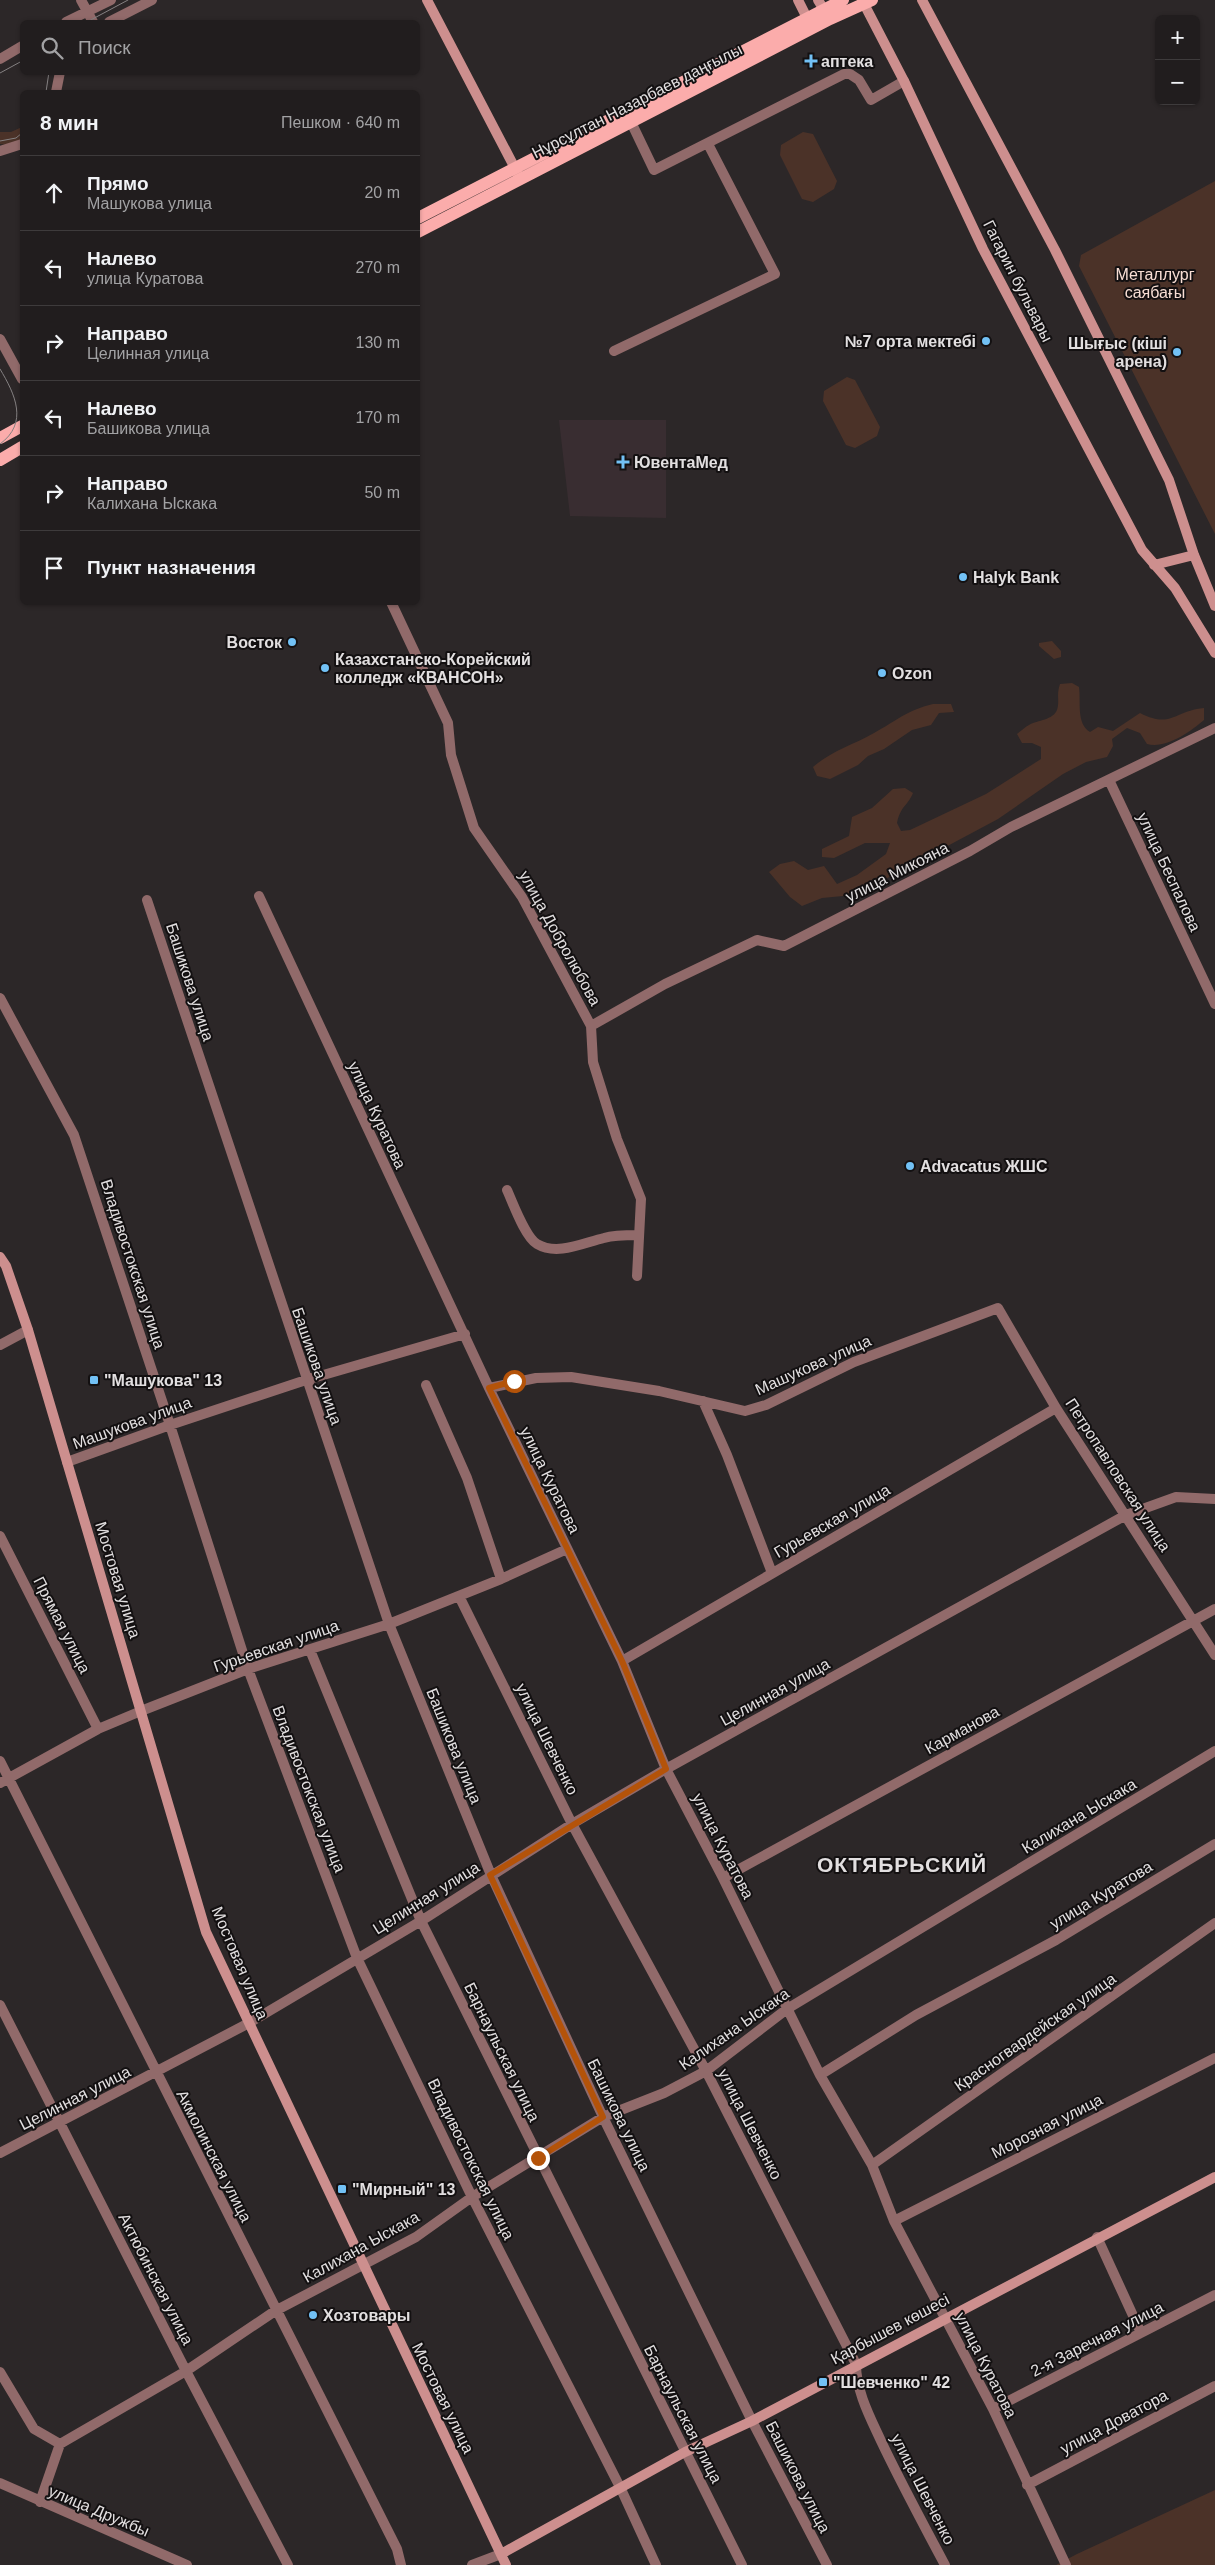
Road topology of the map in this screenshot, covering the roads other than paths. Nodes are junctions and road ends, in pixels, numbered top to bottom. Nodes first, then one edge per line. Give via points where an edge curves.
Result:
1 (81, 0) edge
2 (111, 0) edge
3 (152, 0) edge
4 (427, 0) edge
5 (798, 0) edge
6 (843, 0) edge
7 (922, 0) edge
8 (866, 1) edge
9 (824, 9) edge
10 (88, 12) junction
11 (70, 20) edge
12 (92, 20) edge
13 (112, 20) edge
14 (810, 23) junction
15 (20, 47) edge
16 (0, 59) edge
17 (59, 75) edge
18 (904, 81) junction
19 (56, 90) edge
20 (632, 122) junction
21 (708, 144) junction
22 (20, 145) edge
23 (0, 151) edge
24 (518, 174) junction
25 (420, 217) edge
26 (420, 231) edge
27 (0, 340) edge
28 (614, 351) dead end
29 (20, 375) edge
30 (20, 427) edge
31 (0, 438) edge
32 (20, 448) edge
33 (0, 460) edge
34 (1194, 555) junction
35 (1154, 565) junction
36 (392, 605) edge
37 (1215, 606) edge
38 (1215, 653) edge
39 (1215, 728) edge
40 (1108, 780) junction
41 (259, 896) dead end
42 (147, 900) dead end
43 (0, 998) edge
44 (1215, 1004) edge
45 (591, 1026) junction
46 (507, 1190) dead end
47 (638, 1234) junction
48 (0, 1257) edge
49 (637, 1276) dead end
50 (998, 1308) joint
51 (28, 1330) junction
52 (465, 1334) junction
53 (0, 1345) edge
54 (306, 1380) junction
55 (426, 1385) dead end
56 (489, 1388) junction
57 (703, 1401) junction
58 (1056, 1408) junction
59 (170, 1425) junction
60 (67, 1462) junction
61 (1215, 1499) edge
62 (1126, 1515) junction
63 (0, 1536) edge
64 (567, 1549) junction
65 (772, 1573) junction
66 (501, 1579) junction
67 (459, 1596) junction
68 (1215, 1609) edge
69 (1193, 1621) junction
70 (389, 1624) junction
71 (310, 1650) junction
72 (1215, 1655) edge
73 (622, 1661) junction
74 (248, 1670) junction
75 (141, 1710) junction
76 (98, 1729) junction
77 (1215, 1752) edge
78 (0, 1761) edge
79 (666, 1769) junction
80 (4, 1781) edge
81 (572, 1824) junction
82 (1215, 1844) edge
83 (490, 1875) junction
84 (723, 1878) junction
85 (421, 1921) junction
86 (1215, 1923) edge
87 (358, 1958) junction
88 (0, 2004) edge
89 (787, 2009) junction
90 (249, 2023) junction
91 (1215, 2058) edge
92 (706, 2070) junction
93 (155, 2073) junction
94 (820, 2075) junction
95 (603, 2117) junction
96 (60, 2122) junction
97 (0, 2154) edge
98 (538, 2158) junction
99 (872, 2165) junction
100 (1215, 2177) edge
101 (472, 2196) junction
102 (894, 2221) junction
103 (1098, 2237) junction
104 (362, 2264) junction
105 (1215, 2295) edge
106 (275, 2310) junction
107 (945, 2317) junction
108 (1141, 2333) junction
109 (856, 2364) junction
110 (186, 2371) junction
111 (0, 2372) edge
112 (1215, 2386) edge
113 (992, 2409) junction
114 (752, 2421) junction
115 (60, 2444) junction
116 (685, 2452) junction
117 (0, 2483) edge
118 (1027, 2485) junction
119 (622, 2489) junction
120 (40, 2502) junction
121 (501, 2554) junction
122 (187, 2565) edge
123 (288, 2565) edge
124 (401, 2565) edge
125 (472, 2565) edge
126 (506, 2565) edge
127 (656, 2565) edge
128 (742, 2565) edge
129 (827, 2565) edge
130 (945, 2565) edge
131 (1066, 2565) edge

1 - 10 street
2 - 10 street
3 - 13 street
4 - 24 main road
5 - 14 main road
6 - 9 main road, Нұрсұлтан Назарбаев даңғылы
7 - 34 main road via 1169,480
8 - 9 main road, Нұрсұлтан Назарбаев даңғылы
8 - 18 main road, Гагарин бульвары
9 - 14 main road, Нұрсұлтан Назарбаев даңғылы
10 - 11 street
10 - 12 street
14 - 20 main road, Нұрсұлтан Назарбаев даңғылы
14 - 24 main road, Нұрсұлтан Назарбаев даңғылы
15 - 16 street
17 - 19 street
18 - 21 street via 871,100 859,80 844,74
18 - 35 main road, Гагарин бульвары via 986,255 1142,550
20 - 21 street via 654,170
20 - 24 main road, Нұрсұлтан Назарбаев даңғылы
21 - 28 street via 775,274
22 - 23 street
24 - 25 main road, Нұрсұлтан Назарбаев даңғылы
24 - 26 main road, Нұрсұлтан Назарбаев даңғылы
27 - 29 street
30 - 31 main road
32 - 33 main road
34 - 35 main road
34 - 37 main road
35 - 38 main road, Гагарин бульвары via 1175,588
36 - 45 street, улица Добролюбова via 448,723 451,755 474,828 522,897
39 - 40 street, улица Микояна
40 - 44 street, улица Беспалова
40 - 45 street, улица Микояна via 784,946 758,940 665,984
41 - 52 street, улица Куратова
42 - 54 street, Башикова улица
43 - 59 street, Владивостокская улица via 74,1135
45 - 47 street, улица Добролюбова via 593,1062 617,1139 641,1199
46 - 47 street via 535,1244 552,1249 605,1237
47 - 49 street, улица Добролюбова
48 - 51 main road, Мостовая улица
50 - 57 street, Машукова улица via 854,1362 766,1405 745,1411
50 - 58 street, Петропавловская улица
51 - 53 street
51 - 60 main road, Мостовая улица
52 - 54 street, Машукова улица
52 - 56 street, улица Куратова
54 - 59 street, Машукова улица
54 - 70 street, Башикова улица
55 - 66 street via 468,1478
56 - 57 street, Машукова улица via 536,1378 571,1377
56 - 64 street, улица Куратова
57 - 65 street via 728,1455
58 - 62 street, Петропавловская улица
58 - 65 street, Гурьевская улица
59 - 60 street, Машукова улица
59 - 74 street, Владивостокская улица
60 - 75 main road, Мостовая улица
61 - 62 street, Целинная улица via 1176,1497
62 - 69 street, Петропавловская улица
62 - 79 street, Целинная улица
63 - 76 street, Прямая улица
64 - 66 street, Гурьевская улица
64 - 73 street, улица Куратова
65 - 73 street, Гурьевская улица
66 - 67 street, Гурьевская улица
67 - 70 street, Гурьевская улица
67 - 81 street, улица Шевченко
68 - 69 street, Карманова
69 - 72 street, Петропавловская улица
69 - 84 street, Карманова
70 - 71 street, Гурьевская улица
70 - 83 street, Башикова улица
71 - 74 street, Гурьевская улица
71 - 85 street, Барнаульская улица
73 - 79 street, улица Куратова
74 - 75 street, Гурьевская улица
74 - 87 street, Владивостокская улица
75 - 76 street, Гурьевская улица
75 - 90 main road, Мостовая улица via 206,1932
76 - 80 street, Гурьевская улица
77 - 89 street, Калихана Ыскака
78 - 80 street, Акмолинская улица
79 - 81 street, Целинная улица
79 - 84 street, улица Куратова
80 - 93 street, Акмолинская улица
81 - 83 street, Целинная улица
81 - 92 street, улица Шевченко
82 - 94 street, улица Куратова via 1056,1940 916,2015
83 - 85 street, Целинная улица
83 - 95 street, Башикова улица
84 - 89 street, улица Куратова
85 - 87 street, Целинная улица
85 - 98 street, Барнаульская улица
86 - 99 street, Красногвардейская улица
87 - 90 street, Целинная улица
87 - 101 street, Владивостокская улица
88 - 96 street, Актюбинская улица
89 - 92 street, Калихана Ыскака
89 - 94 street, улица Куратова
90 - 93 street, Целинная улица
90 - 104 main road, Мостовая улица
91 - 102 street, Морозная улица
92 - 95 street, Калихана Ыскака via 664,2093
92 - 109 street, улица Шевченко
93 - 96 street, Целинная улица
93 - 106 street, Акмолинская улица
94 - 99 street, улица Куратова
95 - 98 street, Калихана Ыскака
95 - 114 street, Башикова улица
96 - 97 street, Целинная улица
96 - 110 street, Актюбинская улица
98 - 101 street, Калихана Ыскака
98 - 116 street, Барнаульская улица
99 - 102 street, улица Куратова
100 - 103 main road, Қарбышев көшесі
101 - 104 street, Калихана Ыскака via 416,2237
101 - 119 street, Владивостокская улица
102 - 107 street, улица Куратова
103 - 107 main road, Қарбышев көшесі
103 - 108 street
104 - 106 street, Калихана Ыскака
104 - 121 main road, Мостовая улица
105 - 108 street, 2-я Заречная улица
106 - 110 street, Калихана Ыскака
106 - 124 street, Акмолинская улица via 397,2549
107 - 109 main road, Қарбышев көшесі
107 - 113 street, улица Куратова
108 - 113 street, 2-я Заречная улица
109 - 114 main road, Қарбышев көшесі
109 - 130 street, улица Шевченко via 867,2410
110 - 115 street, Калихана Ыскака
110 - 123 street, Актюбинская улица
111 - 115 street via 34,2429
112 - 118 street, улица Доватора
113 - 118 street, улица Куратова
114 - 116 main road, Қарбышев көшесі
114 - 129 street, Башикова улица
115 - 120 street
116 - 119 main road, Қарбышев көшесі
116 - 128 street, Барнаульская улица
117 - 120 street, улица Дружбы
118 - 131 street, улица Куратова
119 - 121 main road, Қарбышев көшесі
119 - 127 street, Владивостокская улица
120 - 122 street, улица Дружбы
121 - 125 street
121 - 126 main road, Мостовая улица

